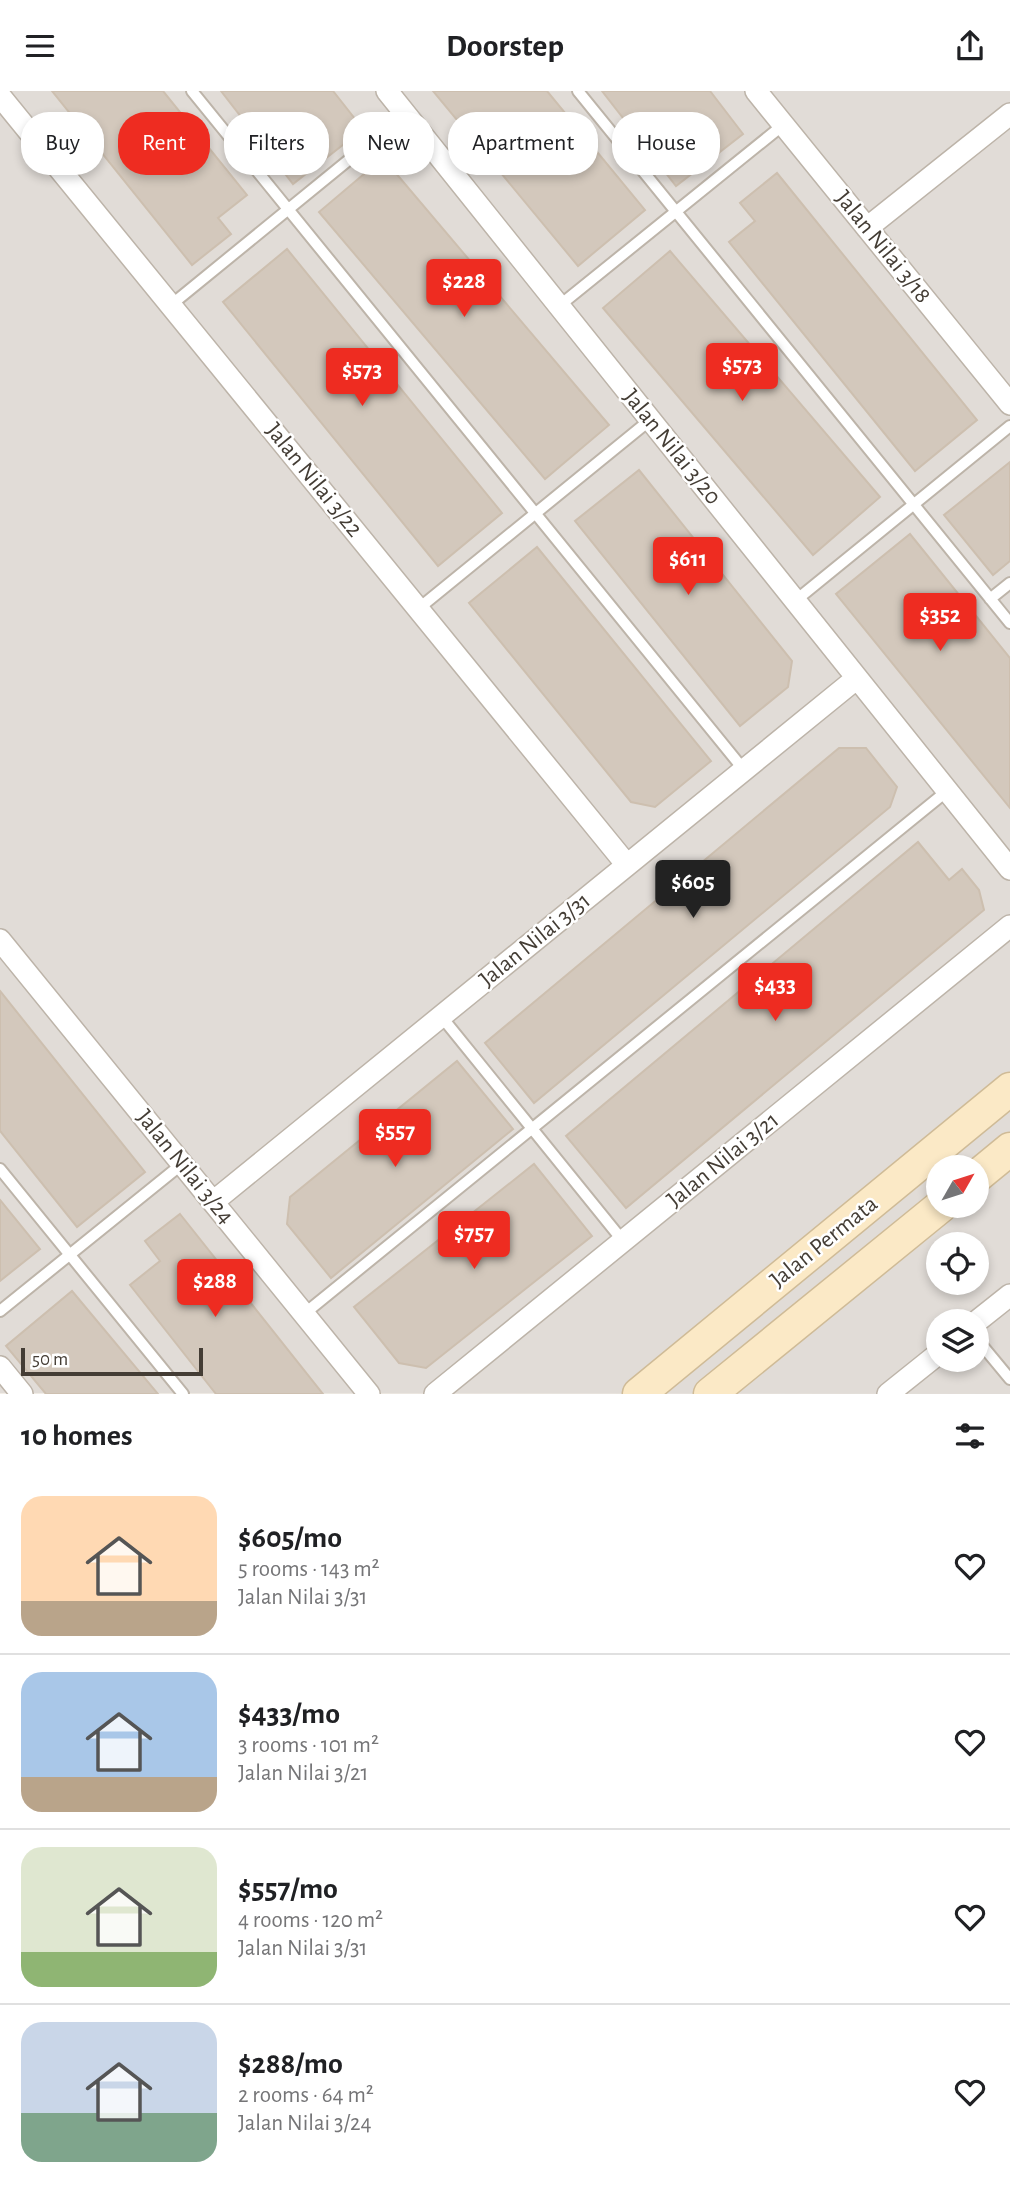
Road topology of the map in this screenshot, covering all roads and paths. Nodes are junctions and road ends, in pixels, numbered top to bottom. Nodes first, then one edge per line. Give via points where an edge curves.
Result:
1 (192, 91) edge
2 (387, 91) edge
3 (578, 91) edge
4 (756, 91) edge
5 (0, 96) edge
6 (403, 112) edge
7 (1010, 114) edge
8 (783, 125) junction
9 (434, 150) edge
10 (343, 164) edge
11 (288, 209) junction
12 (676, 212) junction
13 (867, 228) junction
14 (170, 305) junction
15 (559, 306) junction
16 (1010, 404) edge
17 (650, 420) junction
18 (1010, 426) edge
19 (914, 505) junction
20 (536, 513) junction
21 (1010, 583) edge
22 (990, 599) junction
23 (795, 601) junction
24 (418, 609) junction
25 (1010, 623) edge
26 (857, 678) junction
27 (744, 770) junction
28 (947, 791) junction
29 (627, 865) junction
30 (1010, 869) edge
31 (1010, 926) edge
32 (0, 940) edge
33 (441, 1016) junction
34 (1010, 1089) edge
35 (533, 1129) junction
36 (1010, 1149) edge
37 (182, 1164) junction
38 (989, 1166) edge
39 (0, 1169) edge
40 (213, 1202) junction
41 (926, 1218) edge
42 (623, 1241) junction
43 (70, 1255) junction
44 (1010, 1295) edge
45 (0, 1311) edge
46 (989, 1312) edge
47 (304, 1314) junction
48 (989, 1354) edge
49 (926, 1364) edge
50 (0, 1367) edge
51 (1010, 1379) edge
52 (22, 1394) edge
53 (183, 1394) edge
54 (369, 1394) edge
55 (435, 1394) edge
56 (639, 1394) edge
57 (710, 1394) edge
58 (888, 1394) edge

1 - 11 lane
2 - 6 street, Jalan Nilai 3/20
3 - 12 lane
4 - 8 street, Jalan Nilai 3/18
5 - 14 street, Jalan Nilai 3/22
7 - 13 street
8 - 12 lane
8 - 13 street, Jalan Nilai 3/18
9 - 15 street, Jalan Nilai 3/20
10 - 11 lane
11 - 14 lane
11 - 20 lane
12 - 15 lane
12 - 19 lane
13 - 16 street, Jalan Nilai 3/18
14 - 24 street, Jalan Nilai 3/22
15 - 17 street, Jalan Nilai 3/20
17 - 20 lane
17 - 23 street, Jalan Nilai 3/20
18 - 19 lane
19 - 22 lane
19 - 23 lane
20 - 24 lane
20 - 27 lane
21 - 22 lane
22 - 25 lane
23 - 26 street, Jalan Nilai 3/20
24 - 29 street, Jalan Nilai 3/22
26 - 27 street, Jalan Nilai 3/31
26 - 28 street, Jalan Nilai 3/20
27 - 29 street, Jalan Nilai 3/31
28 - 30 street, Jalan Nilai 3/20
28 - 35 lane
29 - 33 street, Jalan Nilai 3/31
31 - 42 street, Jalan Nilai 3/21
32 - 37 street, Jalan Nilai 3/24
33 - 35 lane
33 - 40 street, Jalan Nilai 3/31
34 - 56 main road, Jalan Permata
35 - 42 lane
35 - 47 lane
36 - 38 main road
37 - 40 street, Jalan Nilai 3/24
37 - 43 lane
39 - 43 lane
40 - 47 street, Jalan Nilai 3/24
41 - 57 main road, Jalan Permata
42 - 55 street, Jalan Nilai 3/21
43 - 45 lane
43 - 53 lane
44 - 46 street
47 - 54 street, Jalan Nilai 3/24
48 - 51 lane
49 - 58 street
50 - 52 street

